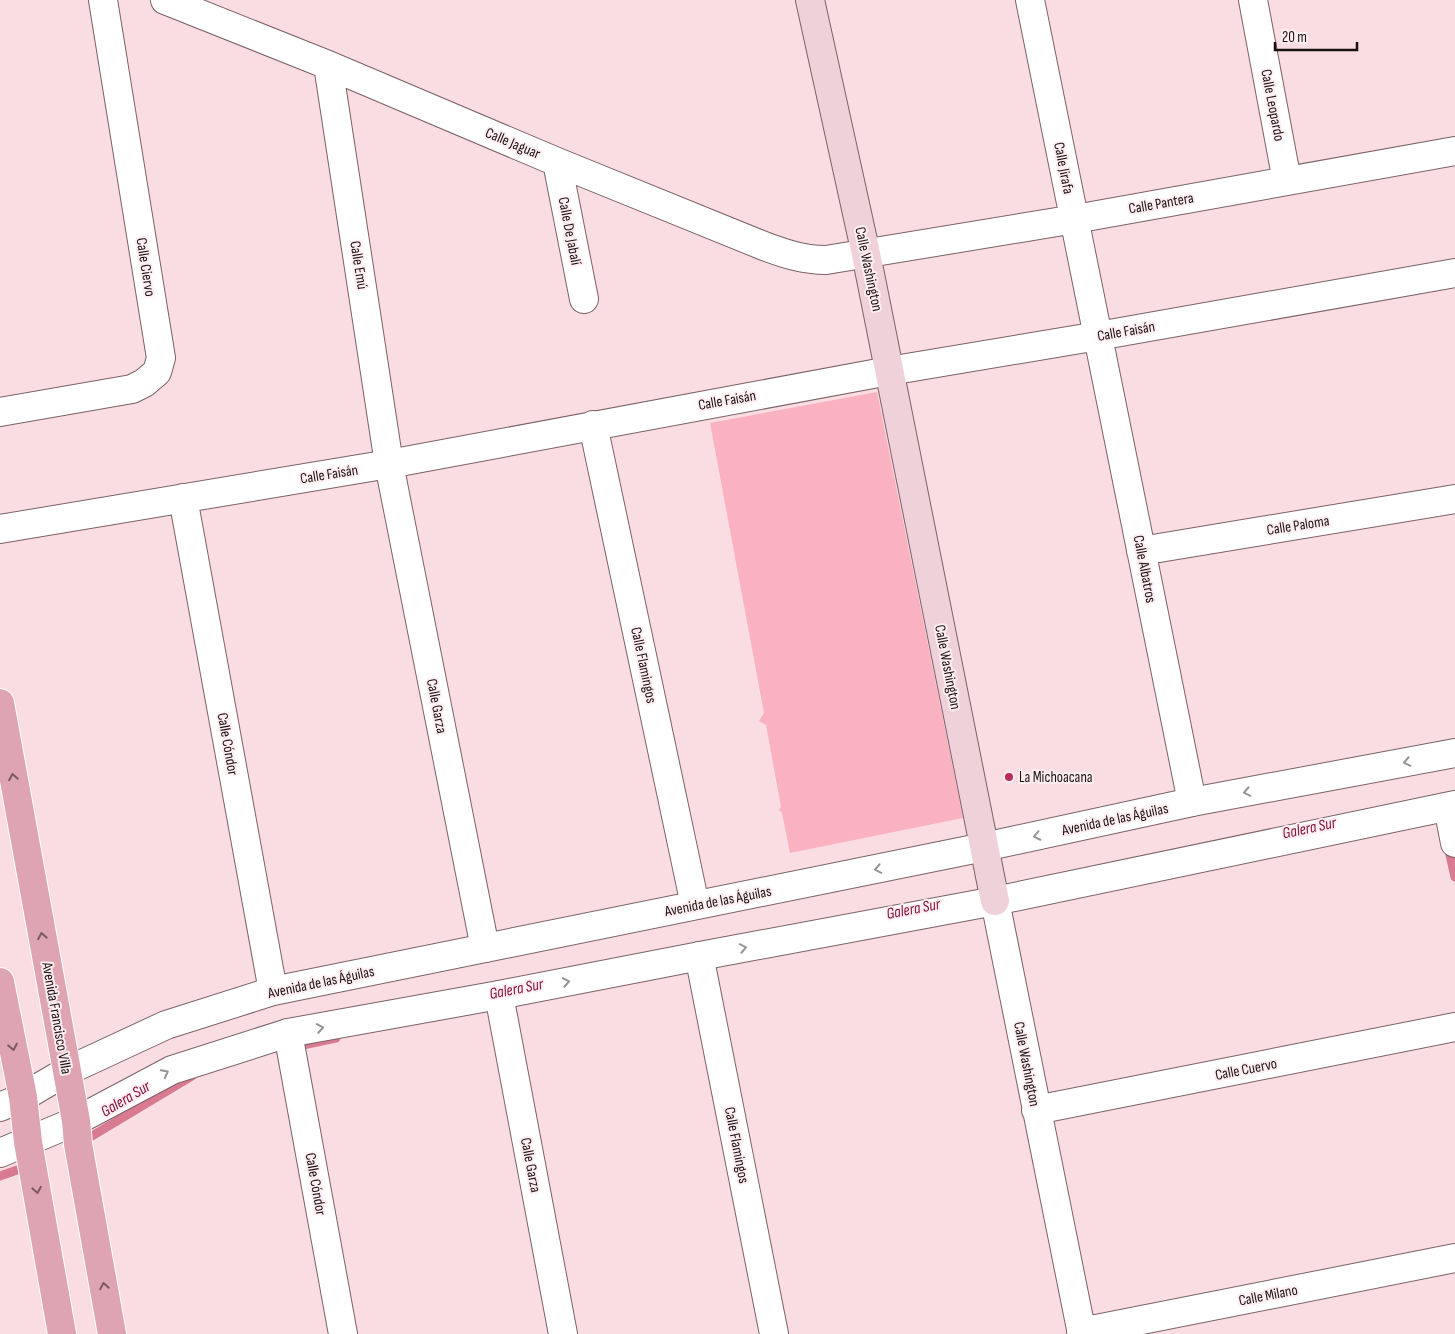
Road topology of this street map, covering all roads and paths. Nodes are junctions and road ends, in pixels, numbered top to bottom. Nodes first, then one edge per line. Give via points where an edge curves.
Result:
1 (103, 0) edge
2 (165, 0) edge
3 (810, 0) edge
4 (1030, 0) edge
5 (1253, 0) edge
6 (328, 65) junction
7 (1455, 151) edge
8 (557, 162) junction
9 (1287, 181) junction
10 (1075, 219) junction
11 (866, 254) junction
12 (1455, 273) edge
13 (584, 299) dead end
14 (1098, 336) junction
15 (889, 371) junction
16 (0, 412) edge
17 (593, 425) junction
18 (389, 464) junction
19 (183, 498) junction
20 (1455, 500) edge
21 (0, 529) edge
22 (1141, 551) junction
23 (0, 703) edge
24 (1455, 753) edge
25 (1192, 802) junction
26 (1451, 806) edge
27 (1455, 843) edge
28 (984, 847) junction
29 (995, 901) junction
30 (695, 905) junction
31 (485, 948) junction
32 (700, 956) junction
33 (0, 982) edge
34 (273, 991) junction
35 (499, 995) junction
36 (1455, 1027) edge
37 (288, 1033) junction
38 (67, 1071) junction
39 (12, 1102) edge
40 (1036, 1110) junction
41 (76, 1121) junction
42 (28, 1142) junction
43 (0, 1153) edge
44 (1455, 1258) edge
45 (1082, 1333) edge
46 (62, 1334) edge
47 (112, 1334) edge
48 (343, 1334) edge
49 (563, 1334) edge
50 (774, 1334) edge

1 - 16 street, Calle Ciervo via 161,358 157,372 132,388
2 - 6 street, Calle Jaguar
3 - 11 main road, Calle Washington
4 - 10 street, Calle Jirafa
5 - 9 street, Calle Leopardo
6 - 8 street, Calle Jaguar
6 - 18 street, Calle Emú
7 - 9 street, Calle Pantera
8 - 11 street, Calle Jaguar via 789,255 826,260
8 - 13 street, Calle De Jabalí
9 - 10 street, Calle Pantera
10 - 11 street, Calle Pantera
10 - 14 street, Calle Jirafa
11 - 15 main road, Calle Washington
12 - 14 street, Calle Faisán
14 - 15 street, Calle Faisán
14 - 22 street, Calle Albatros
15 - 17 street, Calle Faisán
15 - 28 main road, Calle Washington
17 - 18 street, Calle Faisán
17 - 30 street, Calle Flamingos
18 - 19 street, Calle Faisán
18 - 31 street, Calle Garza
19 - 21 street, Calle Faisán
19 - 34 street, Calle Cóndor
20 - 22 street, Calle Paloma
22 - 25 street, Calle Albatros
38 -> 23 main road, Avenida Francisco Villa
24 -> 25 street, Avenida de las Águilas
25 -> 28 street, Avenida de las Águilas
26 - 27 street
26 - 29 street
28 - 29 main road, Calle Washington
28 -> 30 street, Avenida de las Águilas
32 -> 29 street
29 - 40 street, Calle Washington
30 - 31 street, Avenida de las Águilas
31 - 34 street, Avenida de las Águilas
35 -> 32 street
32 - 50 street, Calle Flamingos
33 -> 39 main road
34 - 38 street, Avenida de las Águilas via 166,1025
37 -> 35 street
35 - 49 street, Calle Garza
36 - 40 street, Calle Cuervo
41 -> 37 street via 172,1070
37 - 48 street, Calle Cóndor
38 - 39 street, Avenida de las Águilas
38 - 41 main road, Avenida Francisco Villa
39 - 42 main road
40 - 45 street, Calle Washington
41 - 42 street
47 -> 41 main road, Avenida Francisco Villa
42 - 43 street
42 -> 46 main road
44 - 45 street, Calle Milano

